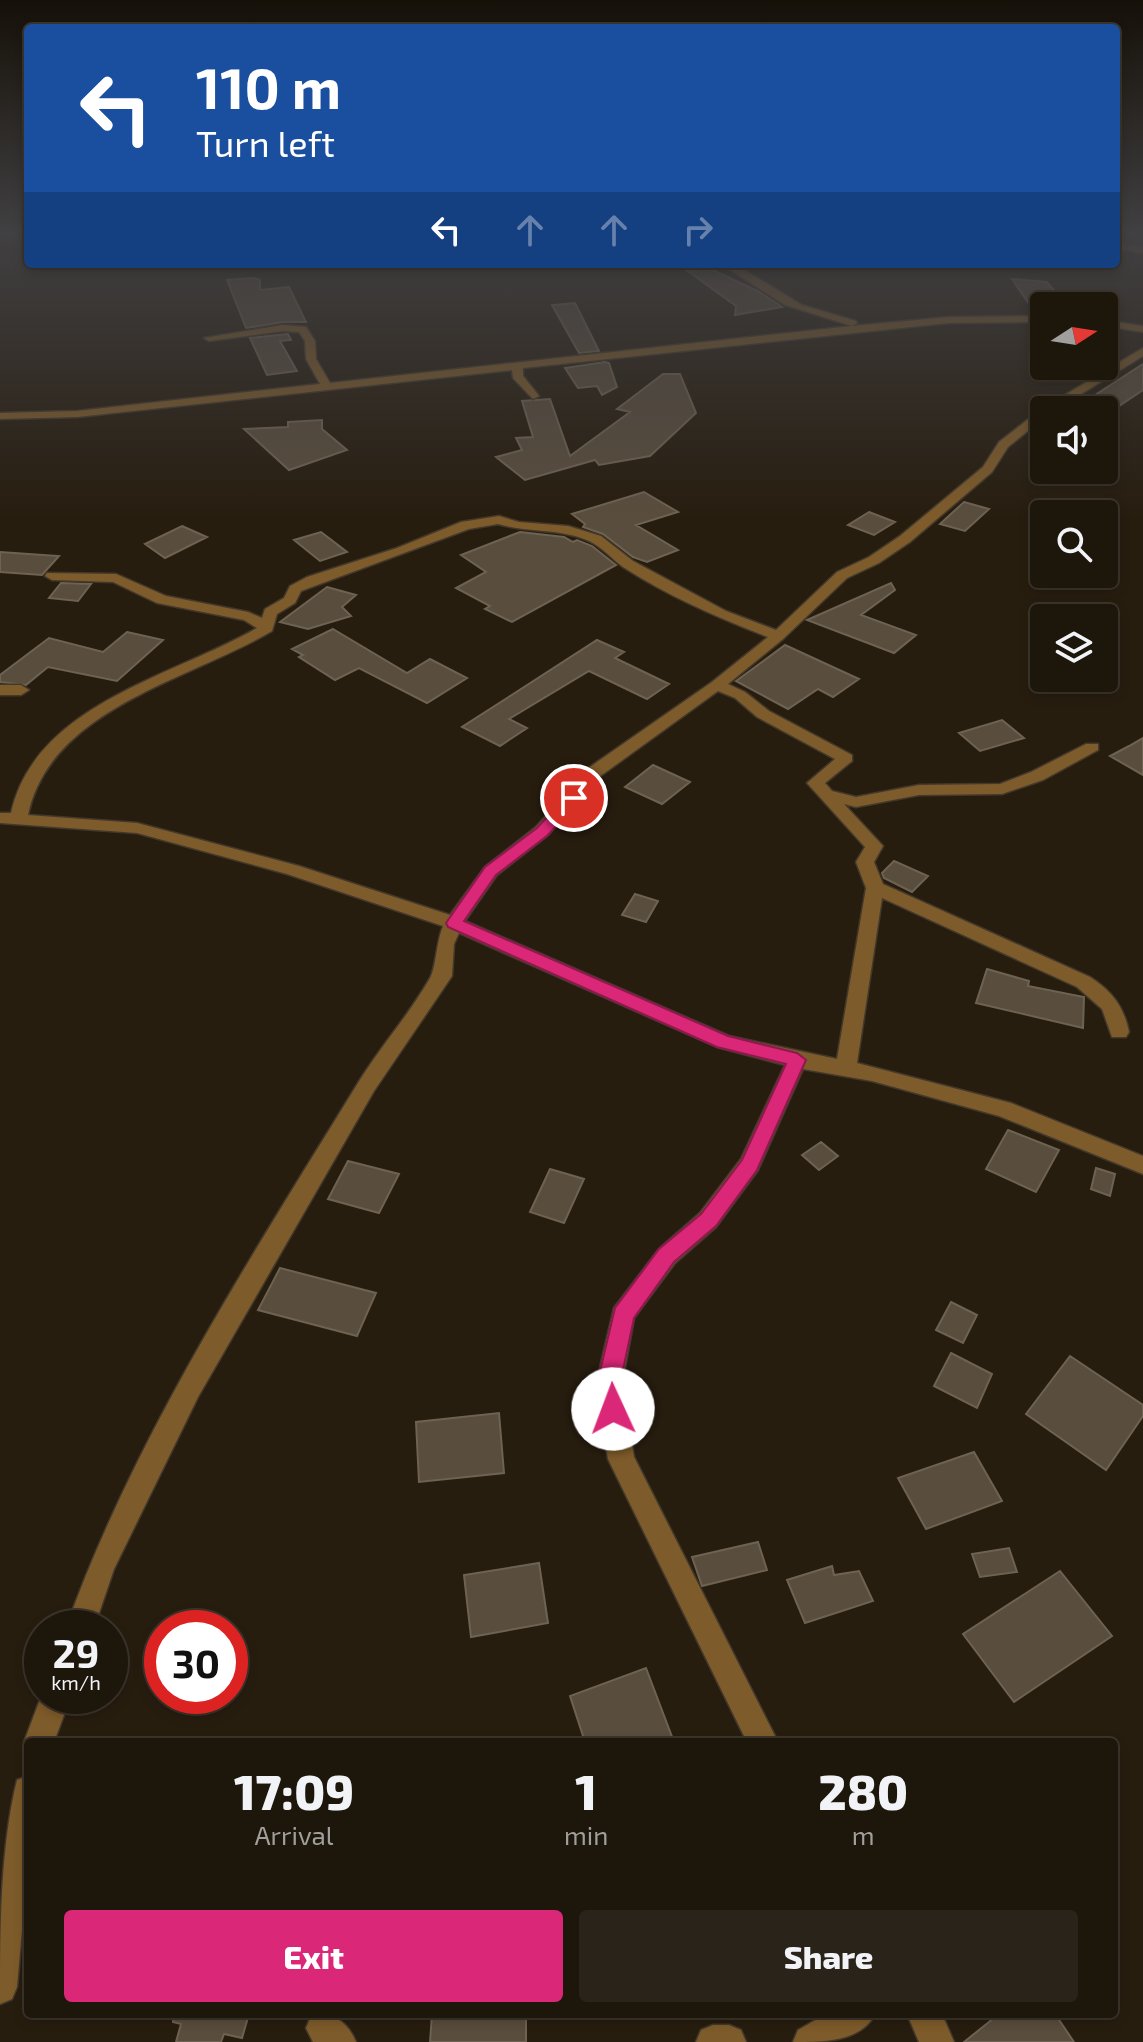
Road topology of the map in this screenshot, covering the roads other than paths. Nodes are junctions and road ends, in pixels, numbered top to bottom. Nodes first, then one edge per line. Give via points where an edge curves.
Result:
1 (281, 328) edge
2 (289, 328) edge
3 (861, 328) edge
4 (209, 338) dead end
5 (1143, 351) edge
6 (518, 367) junction
7 (327, 387) junction
8 (533, 396) dead end
9 (1070, 396) edge
10 (0, 416) edge
11 (1030, 421) edge
12 (52, 576) dead end
13 (267, 628) junction
14 (778, 636) junction
15 (717, 685) junction
16 (0, 690) edge
17 (21, 690) dead end
18 (1092, 747) dead end
19 (828, 795) junction
20 (9, 817) edge
21 (875, 888) junction
22 (454, 923) junction
23 (1119, 1032) dead end
24 (797, 1060) junction
25 (846, 1069) junction
26 (1143, 1165) edge
27 (86, 1610) edge
28 (49, 1714) edge
29 (40, 1738) edge
30 (761, 1738) edge
31 (24, 1809) edge
32 (0, 1987) edge
33 (851, 2018) edge
34 (926, 2018) edge
35 (713, 2042) edge
36 (729, 2042) edge
37 (810, 2042) edge
38 (937, 2042) edge

1 - 4 street
2 - 7 street via 302,329 310,341 311,359
3 - 6 street
5 - 9 street
6 - 7 street
6 - 8 street via 517,376
7 - 10 street via 77,414
11 - 14 street via 1003,445 988,469 941,510 874,560 842,575
12 - 13 street via 116,578 162,600 248,616
13 - 14 street via 270,612 312,580 466,525 499,520 596,539 628,564 721,614
13 - 20 street via 240,645 152,681 97,713 61,744
14 - 15 street
15 - 19 street via 846,758 815,783
15 - 22 street via 593,773 542,831 491,871
16 - 17 street
18 - 19 street via 1002,789 919,790 856,802
19 - 21 street via 874,846 865,862
20 - 22 street via 137,828 293,870
21 - 23 street via 1101,991 1117,1014
21 - 25 street
22 - 24 street via 724,1042
22 - 27 street via 445,944 442,976 367,1085 189,1389 102,1565
24 - 25 street
24 - 30 street via 750,1164 708,1220 667,1256 623,1315 609,1384 621,1459
25 - 26 street via 1004,1109
28 - 29 street
31 - 32 street via 9,1876
33 - 37 street
34 - 38 street
35 - 36 street

